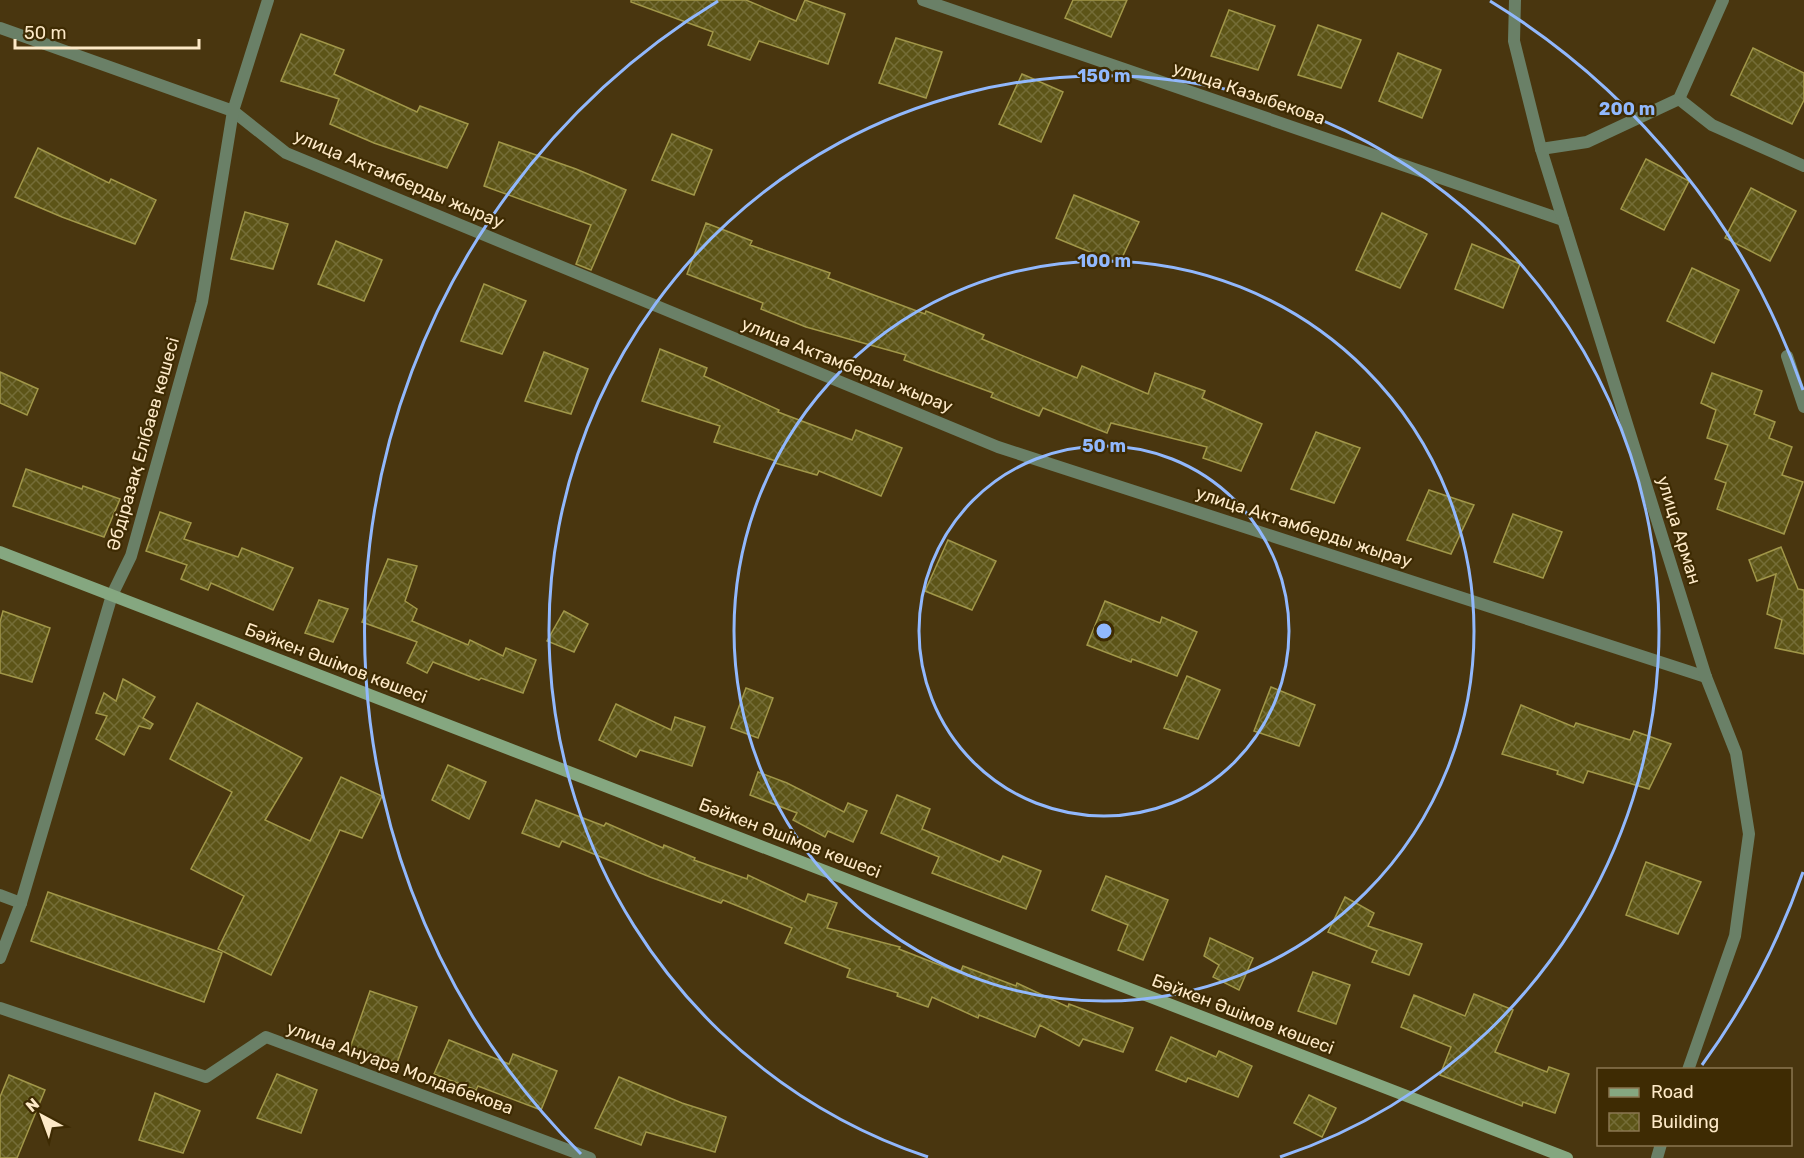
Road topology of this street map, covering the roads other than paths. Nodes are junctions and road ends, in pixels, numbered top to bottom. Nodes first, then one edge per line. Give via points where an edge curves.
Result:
1 (268, 0) edge
2 (923, 0) edge
3 (1515, 0) edge
4 (1723, 0) edge
5 (0, 28) edge
6 (1679, 99) junction
7 (233, 111) junction
8 (1541, 149) junction
9 (1804, 166) edge
10 (1563, 220) junction
11 (1787, 356) dead end
12 (1804, 407) edge
13 (0, 552) edge
14 (112, 595) junction
15 (1706, 677) junction
16 (0, 895) edge
17 (21, 903) junction
18 (0, 958) edge
19 (0, 1008) edge
20 (1689, 1068) edge
21 (590, 1158) edge
22 (1567, 1158) edge

1 - 7 street, Әбдіразақ Елібаев көшесі
2 - 10 street, улица Казыбекова
3 - 8 street, улица Арман via 1514,41
4 - 6 street
5 - 7 street, улица Актамберды жырау
6 - 8 street via 1587,142
6 - 9 street via 1712,125
7 - 14 street, Әбдіразақ Елібаев көшесі via 202,302 131,555
7 - 15 street, улица Актамберды жырау via 286,153 998,447
8 - 10 street, улица Арман
10 - 15 street, улица Арман
11 - 12 street
13 - 14 main road, Бәйкен Әшімов көшесі
14 - 17 street, Әбдіразақ Елібаев көшесі
14 - 22 main road, Бәйкен Әшімов көшесі
15 - 20 street, улица Арман via 1736,753 1749,834 1734,936
16 - 17 street
17 - 18 street, Әбдіразақ Елібаев көшесі
19 - 21 street, улица Ануара Молдабекова via 206,1077 266,1037

